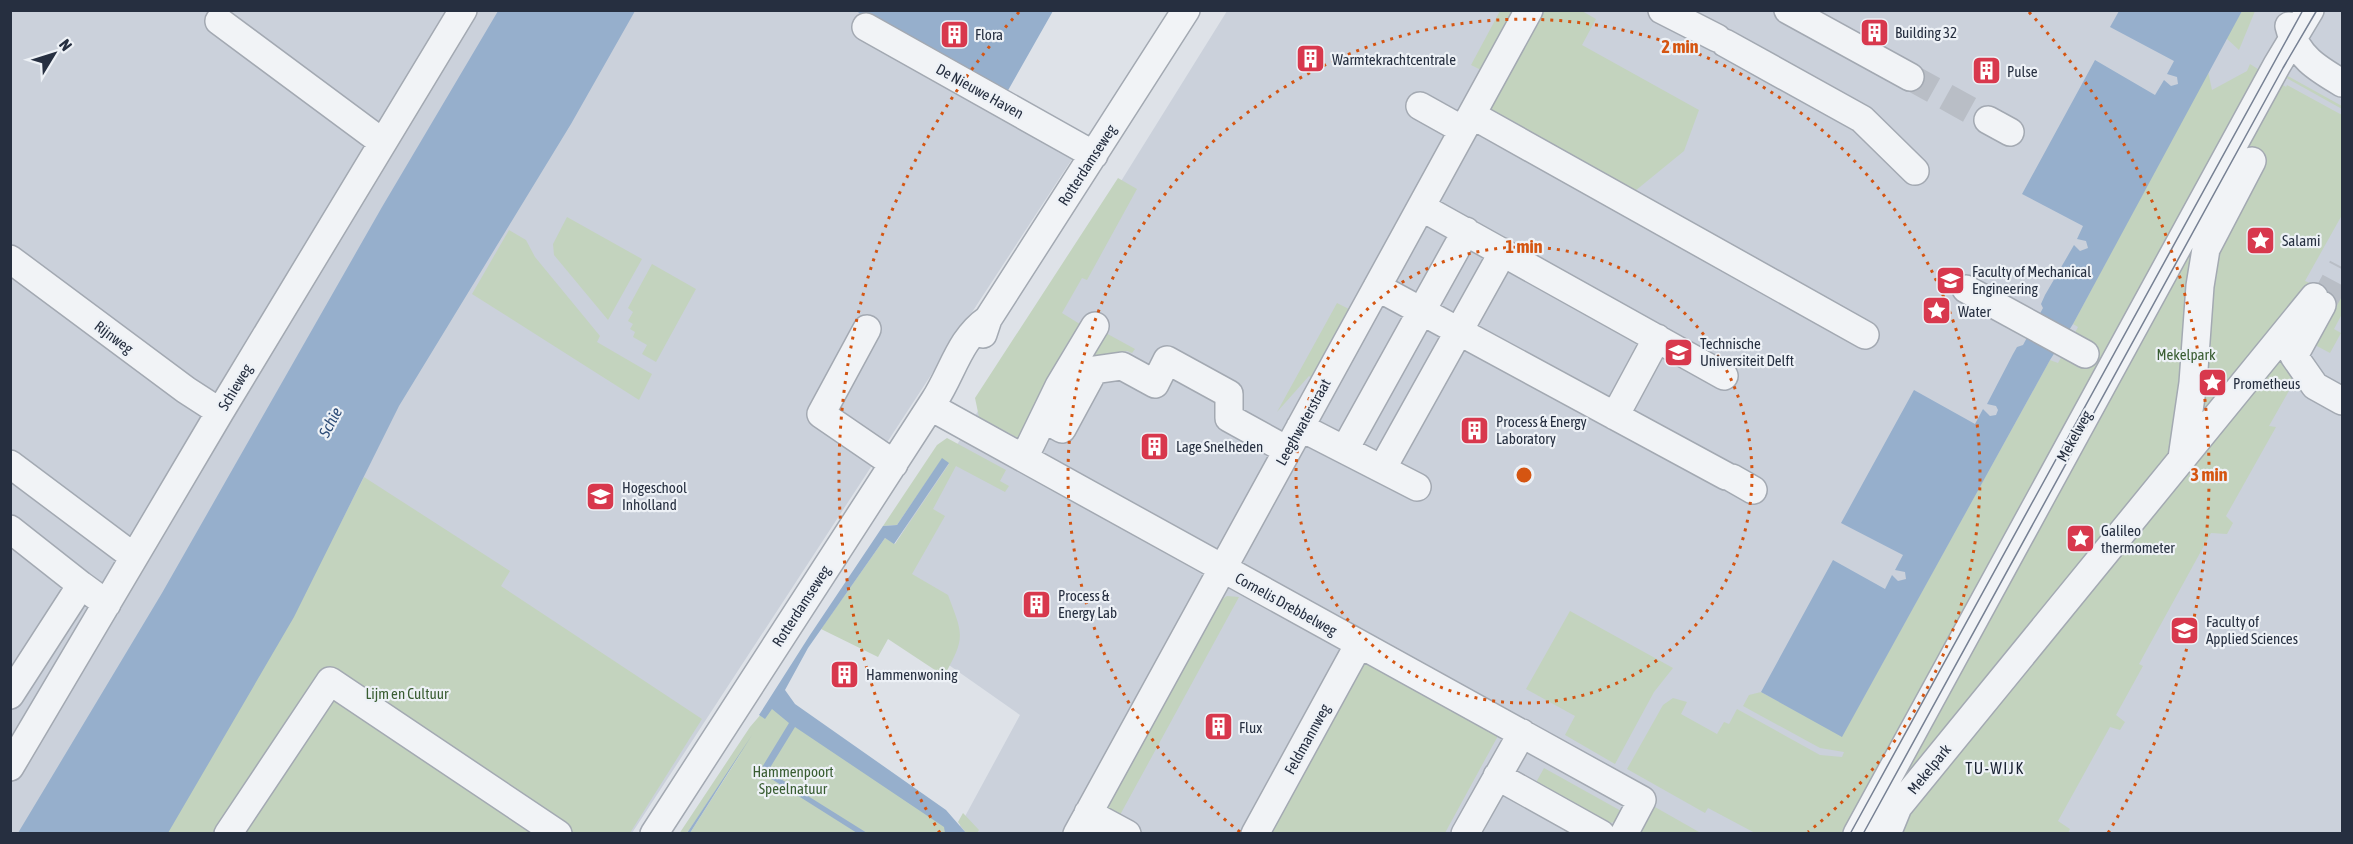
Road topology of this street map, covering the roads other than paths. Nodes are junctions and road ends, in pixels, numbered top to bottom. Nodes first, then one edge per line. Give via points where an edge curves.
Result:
1 (463, 10) edge
2 (1529, 10) edge
3 (1662, 10) edge
4 (1788, 10) edge
5 (2289, 10) edge
6 (2310, 10) edge
7 (1184, 11) edge
8 (219, 21) dead end
9 (866, 27) dead end
10 (2293, 40) junction
11 (1910, 77) tunnel mouth
12 (2343, 83) edge
13 (1420, 106) dead end
14 (1468, 123) junction
15 (382, 142) junction
16 (1094, 155) junction
17 (2252, 161) dead end
18 (1915, 171) dead end
19 (1421, 207) junction
20 (1466, 231) junction
21 (1503, 252) junction
22 (10, 259) edge
23 (1377, 287) junction
24 (1966, 289) dead end
25 (2318, 301) tunnel mouth
26 (1422, 311) junction
27 (1095, 326) dead end
28 (867, 329) dead end
29 (1459, 332) junction
30 (1865, 335) dead end
31 (1657, 338) junction
32 (2077, 350) dead end
33 (2284, 350) junction
34 (1724, 376) dead end
35 (2343, 401) edge
36 (931, 406) junction
37 (220, 412) junction
38 (1047, 412) junction
39 (1615, 416) junction
40 (1300, 427) junction
41 (1346, 449) junction
42 (1287, 450) junction
43 (1024, 458) junction
44 (2182, 459) junction
45 (10, 464) edge
46 (894, 464) junction
47 (1382, 469) junction
48 (1737, 481) dead end
49 (1417, 487) dead end
50 (10, 530) edge
51 (134, 557) junction
52 (1222, 569) junction
53 (81, 585) junction
54 (107, 604) junction
55 (1359, 644) junction
56 (10, 695) edge
57 (1522, 733) junction
58 (10, 767) edge
59 (1497, 776) junction
60 (1083, 823) edge
61 (546, 830) edge
62 (228, 834) edge
63 (654, 834) edge
64 (1127, 834) edge
65 (1255, 834) edge
66 (1465, 834) edge
67 (1601, 834) edge
68 (1624, 834) edge
69 (1857, 834) edge
70 (1887, 834) edge

1 - 15 street, Schieweg
2 - 14 street, Leeghwaterstraat
3 - 18 street via 1862,119
4 - 11 street
5 - 10 street via 2288,26
6 - 10 street, Mekelweg
7 - 16 street, Rotterdamseweg
8 - 15 street
9 - 16 street, De Nieuwe Haven
10 - 12 street via 2309,62
10 - 69 street, Mekelweg
13 - 14 street
14 - 19 street, Leeghwaterstraat
14 - 30 street via 1566,168
15 - 37 street, Schieweg
16 - 36 street, Rotterdamseweg via 988,318 973,329
17 - 44 street via 2206,249
19 - 20 street
19 - 23 street, Leeghwaterstraat
20 - 21 street
20 - 26 street
21 - 29 street
21 - 31 street
22 - 37 street, Rijnweg
23 - 26 street
23 - 40 street, Leeghwaterstraat
24 - 32 street
25 - 33 street, Mekelpark
26 - 29 street
26 - 41 street
27 - 38 street
28 - 46 street via 821,414
29 - 39 street
29 - 47 street
31 - 34 street
31 - 39 street
33 - 35 street via 2315,386
33 - 44 street, Mekelpark
36 - 43 street, Cornelis Drebbelweg
36 - 46 street, Rotterdamseweg
37 - 51 street, Schieweg
38 - 42 street via 1062,429 1094,370 1122,366 1155,384 1167,360 1229,394 1229,418
38 - 43 street
39 - 48 street
40 - 41 street
40 - 42 street, Leeghwaterstraat
41 - 47 street
42 - 52 street, Leeghwaterstraat
43 - 52 street, Cornelis Drebbelweg
44 - 70 street, Mekelpark via 1898,807
45 - 51 street
46 - 63 street, Rotterdamseweg
47 - 49 street
50 - 53 street
51 - 54 street, Schieweg
52 - 55 street, Cornelis Drebbelweg
52 - 60 street, Leeghwaterstraat
53 - 54 street
53 - 56 street
54 - 58 street, Schieweg
55 - 57 street, Cornelis Drebbelweg
55 - 65 street, Feldmannweg
57 - 59 street
57 - 68 street, Cornelis Drebbelweg via 1642,800
59 - 66 street
59 - 67 street
60 - 64 street
61 - 62 street via 330,681

